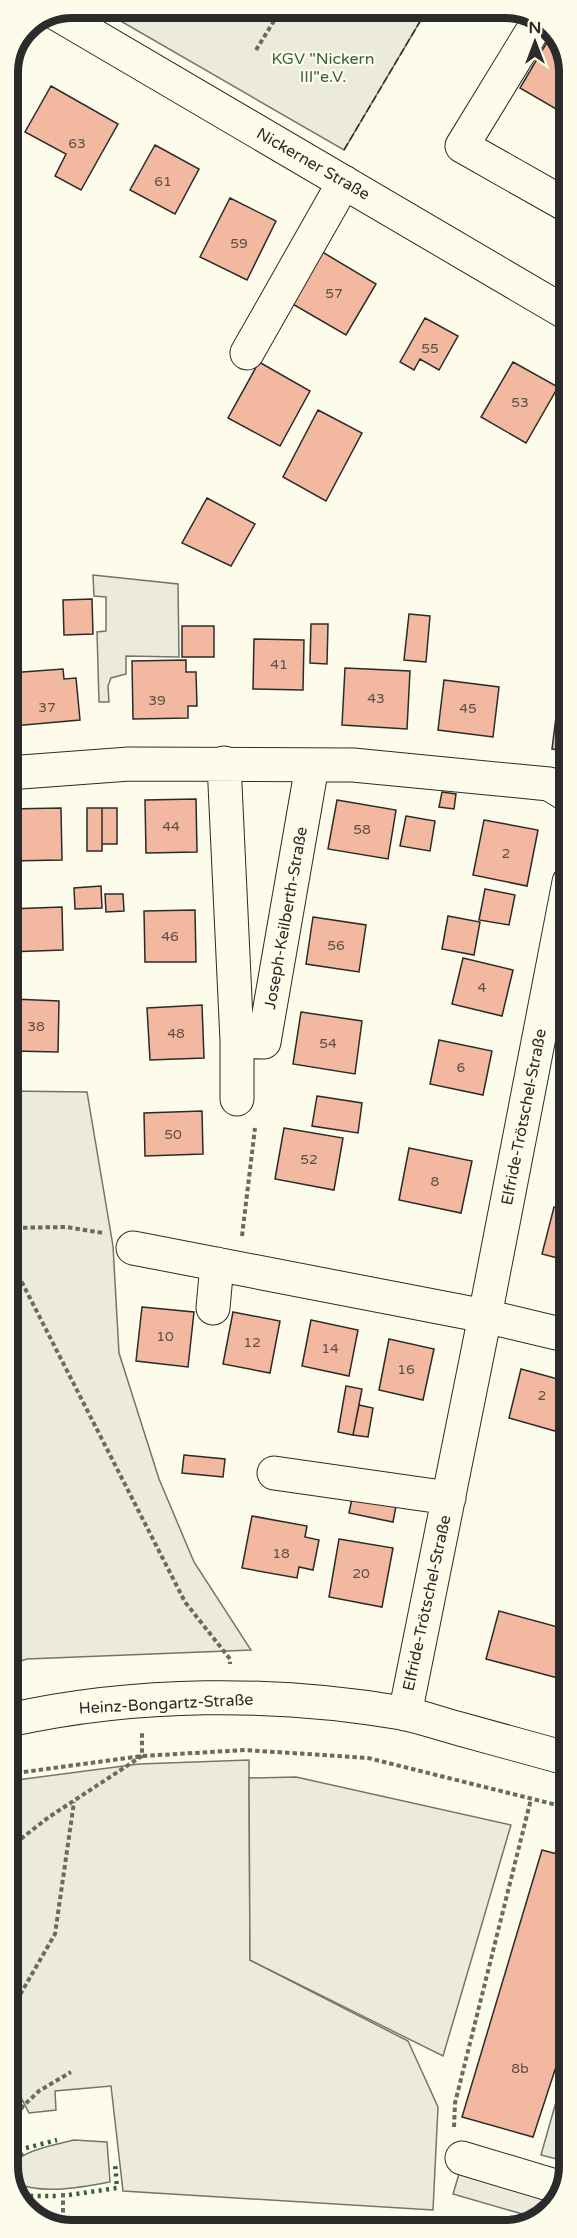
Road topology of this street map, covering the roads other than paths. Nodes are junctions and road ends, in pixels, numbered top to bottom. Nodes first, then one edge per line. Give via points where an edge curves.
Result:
1 (65, 19) edge
2 (535, 27) edge
3 (344, 182) junction
4 (559, 201) edge
5 (559, 309) edge
6 (248, 352) dead end
7 (224, 763) junction
8 (312, 766) junction
9 (18, 772) edge
10 (559, 790) edge
11 (559, 931) edge
12 (237, 1041) junction
13 (247, 1111) road end
14 (133, 1248) road end
15 (228, 1265) junction
16 (213, 1308) dead end
17 (485, 1316) junction
18 (559, 1334) edge
19 (274, 1473) dead end
20 (448, 1498) junction
21 (405, 1714) junction
22 (18, 1718) edge
23 (559, 1756) edge
24 (465, 2159) road end
25 (555, 2186) edge

1 - 3 street, Nickerner Straße
2 - 4 street via 462,146
3 - 5 street, Nickerner Straße
3 - 6 street
7 - 8 street
7 - 9 street via 129,764
7 - 12 street
8 - 10 street via 353,765 549,784
8 - 12 street, Joseph-Keilberth-Straße via 264,1042
11 - 17 street, Elfride-Trötschel-Straße
12 - 13 street
14 - 15 street
15 - 16 street
15 - 17 street
17 - 18 street
17 - 20 street, Elfride-Trötschel-Straße
19 - 20 street
20 - 21 street, Elfride-Trötschel-Straße
21 - 22 street, Heinz-Bongartz-Straße via 325,1702 233,1698 142,1702
21 - 23 street, Heinz-Bongartz-Straße
24 - 25 street

